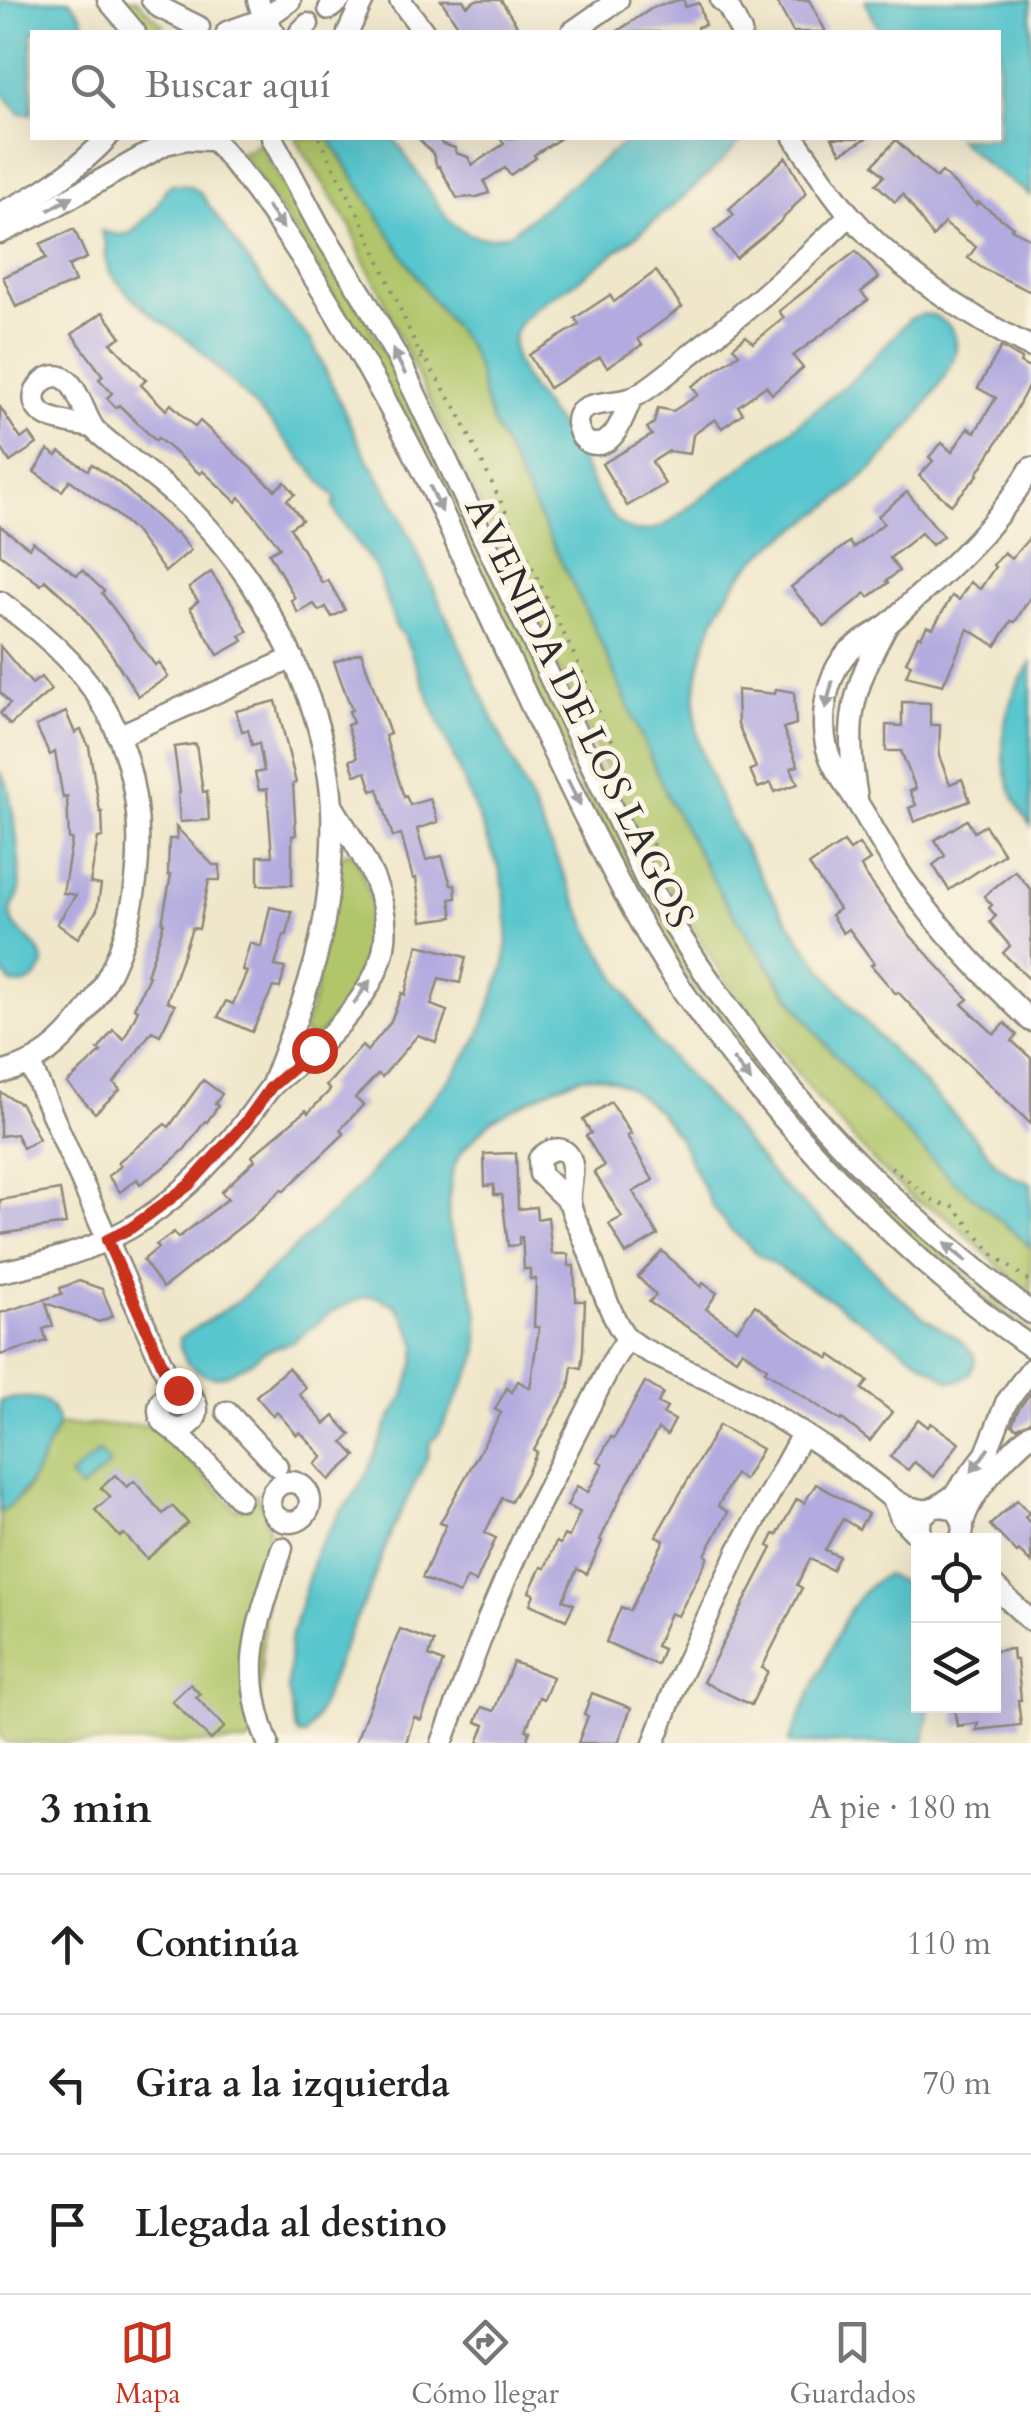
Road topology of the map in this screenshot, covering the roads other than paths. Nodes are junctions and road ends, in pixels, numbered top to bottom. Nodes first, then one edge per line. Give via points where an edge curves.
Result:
1 (108, 0) edge
2 (152, 0) edge
3 (363, 0) edge
4 (400, 0) edge
5 (618, 0) edge
6 (721, 0) edge
7 (290, 1) edge
8 (266, 17) edge
9 (133, 30) edge
10 (207, 30) edge
11 (232, 30) edge
12 (349, 30) edge
13 (422, 30) edge
14 (575, 30) edge
15 (741, 30) edge
16 (105, 140) edge
17 (183, 140) edge
18 (217, 140) edge
19 (273, 140) edge
20 (795, 140) edge
21 (0, 212) edge
22 (850, 215) junction
23 (0, 232) edge
24 (1031, 347) edge
25 (631, 400) dead end
26 (90, 427) dead end
27 (1031, 468) edge
28 (0, 602) edge
29 (293, 658) junction
30 (118, 736) junction
31 (332, 805) junction
32 (1031, 1021) edge
33 (30, 1064) junction
34 (0, 1073) edge
35 (271, 1087) junction
36 (570, 1204) dead end
37 (107, 1240) junction
38 (0, 1272) edge
39 (1031, 1313) edge
40 (627, 1339) junction
41 (1031, 1347) edge
42 (163, 1366) junction
43 (1031, 1369) edge
44 (188, 1394) junction
45 (160, 1403) junction
46 (226, 1412) dead end
47 (180, 1431) junction
48 (802, 1434) junction
49 (1031, 1434) edge
50 (277, 1466) junction
51 (302, 1486) junction
52 (276, 1488) junction
53 (240, 1499) dead end
54 (893, 1499) junction
55 (933, 1509) junction
56 (306, 1514) junction
57 (275, 1516) junction
58 (915, 1533) edge
59 (920, 1533) edge
60 (960, 1533) edge
61 (962, 1533) edge
62 (282, 1548) junction
63 (1001, 1593) edge
64 (1031, 1622) edge
65 (268, 1743) edge
66 (442, 1743) edge
67 (654, 1743) edge

1 - 9 street
2 - 10 street
3 - 12 street
4 - 13 street
5 - 14 street
6 - 15 street
7 - 8 street
8 - 11 street
16 - 21 street via 45,189
23 -> 17 street
18 -> 41 street, AVENIDA DE LOS LAGOS via 296,248 409,444 606,860 678,984 740,1069 848,1191 920,1259
39 -> 19 street, AVENIDA DE LOS LAGOS via 946,1245 811,1113 679,936 646,882 394,351
20 - 22 street
22 - 24 street via 960,308
22 - 25 street via 737,319
26 - 29 street via 202,522 266,605
27 - 32 street via 967,551 888,624 868,660 850,728 857,801 878,840 953,942
28 - 30 street via 64,654
29 - 30 street
29 - 31 street
30 - 33 street via 136,817 125,934 91,1006 50,1052
31 - 35 street via 316,956
35 -> 31 street via 339,1024 380,964 380,894
33 - 34 street
33 - 37 street
35 - 37 street via 189,1185
36 - 40 street
37 - 38 street
37 - 42 street
40 - 48 street
40 - 66 street via 530,1526
42 - 44 street
42 - 45 street
43 -> 55 street via 1006,1402 986,1454 953,1496
44 - 45 street via 172,1392
44 - 47 street via 196,1416
45 - 47 street via 160,1414
46 - 50 street
47 - 53 street
48 - 54 street
48 - 67 street via 739,1550
49 - 61 street via 1000,1463 965,1513
50 - 51 street
50 - 52 street
51 - 52 street
51 - 56 street via 309,1496
52 - 57 street via 270,1498
54 - 55 street
54 - 58 street
55 - 59 street via 920,1522
55 - 60 street via 957,1512
56 - 57 street via 290,1522
56 - 62 street
57 - 62 street
62 - 65 street via 262,1607 252,1672
63 - 64 street

